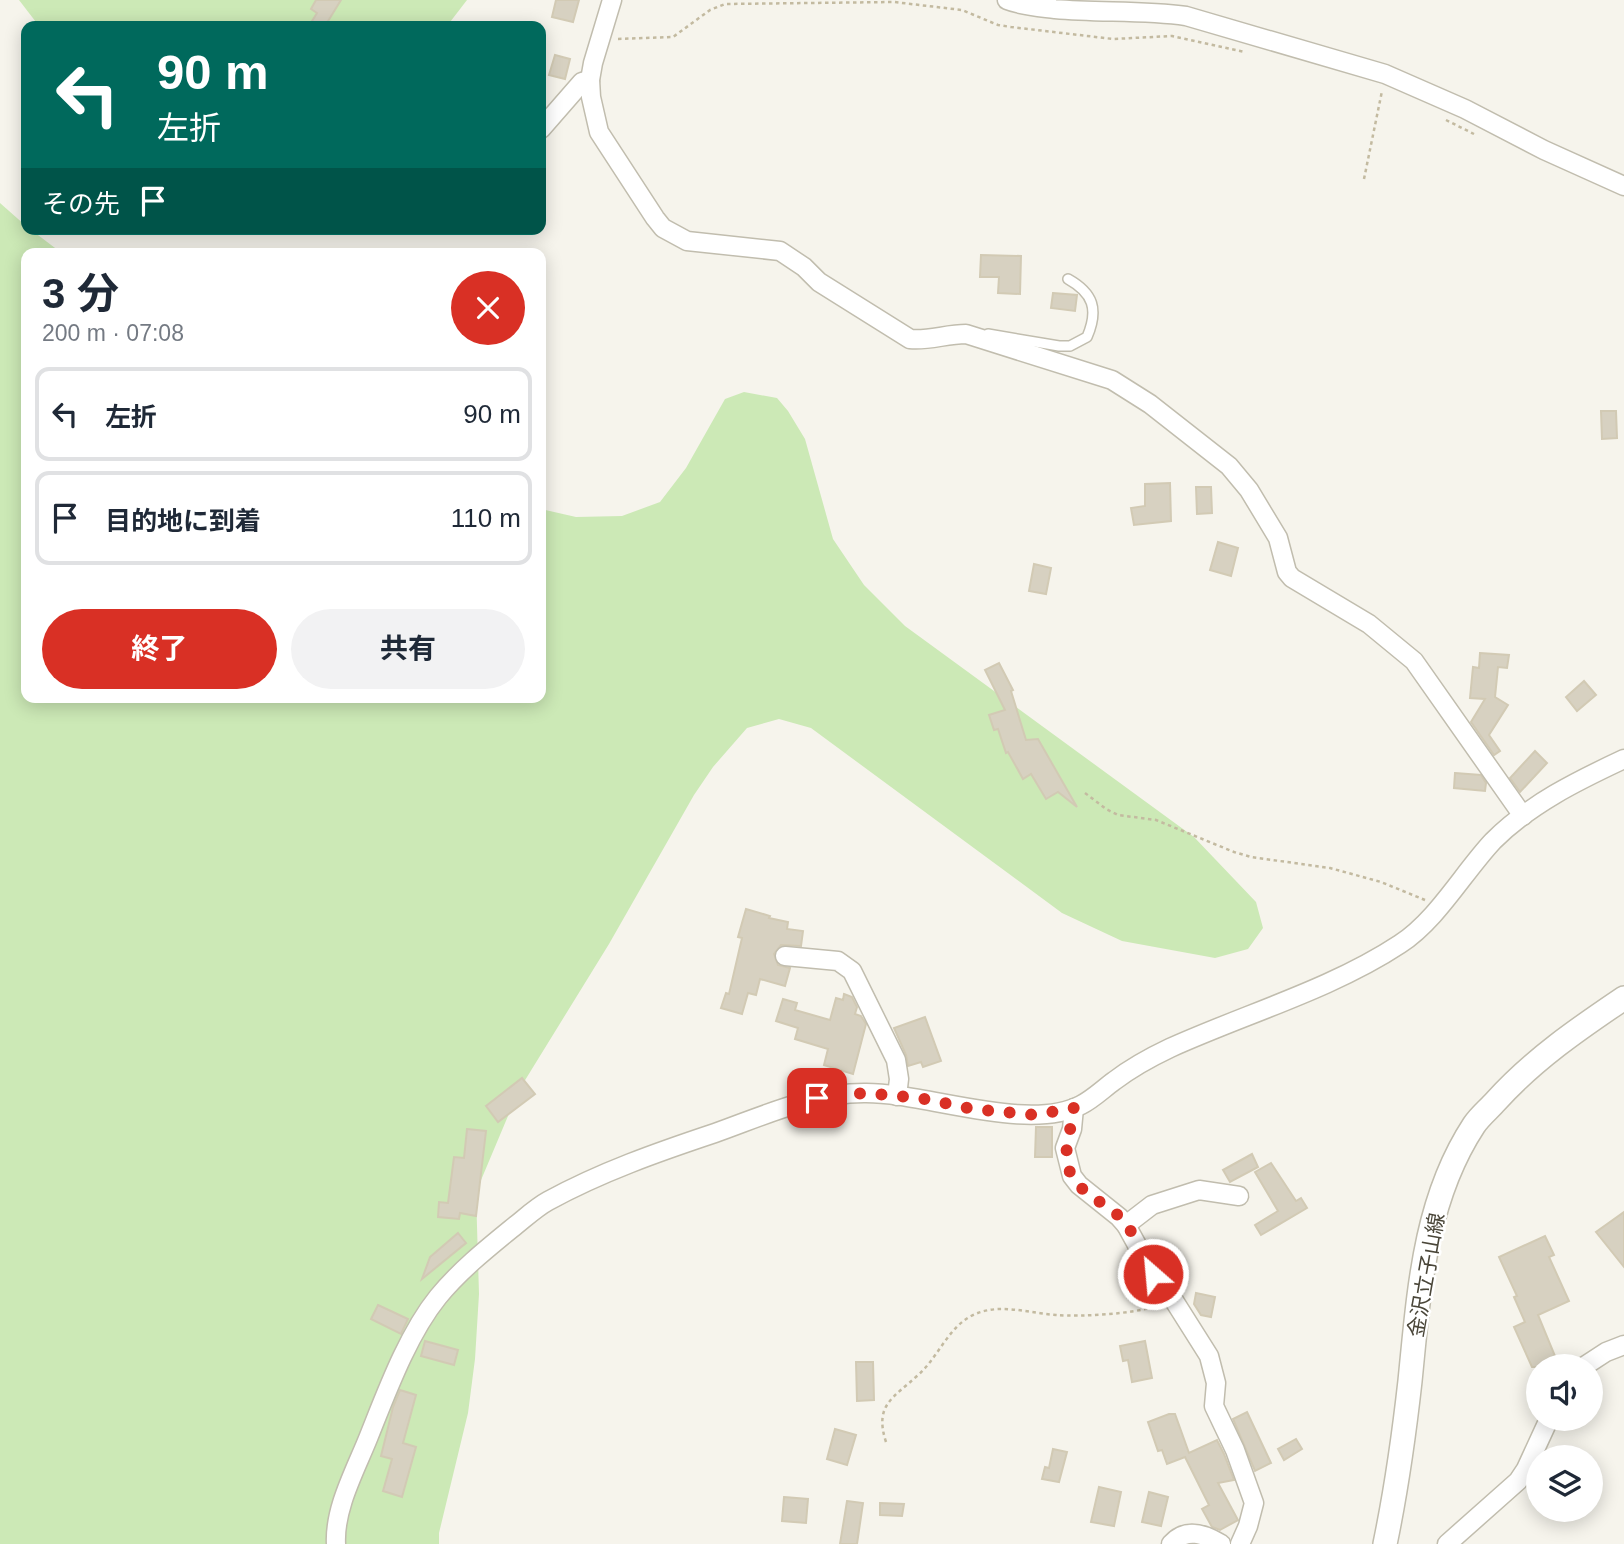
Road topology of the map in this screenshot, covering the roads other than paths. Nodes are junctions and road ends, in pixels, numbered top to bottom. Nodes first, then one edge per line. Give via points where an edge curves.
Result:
1 (612, 0) edge
2 (1007, 0) edge
3 (590, 80) junction
4 (546, 123) edge
5 (1624, 186) edge
6 (1068, 279) dead end
7 (977, 337) junction
8 (1624, 759) edge
9 (1523, 816) junction
10 (785, 956) dead end
11 (1624, 998) edge
12 (897, 1096) junction
13 (1074, 1108) junction
14 (1239, 1196) dead end
15 (1126, 1225) junction
16 (1624, 1345) edge
17 (1603, 1354) edge
18 (1543, 1431) edge
19 (336, 1544) edge
20 (1171, 1544) edge
21 (1222, 1544) edge
22 (1240, 1544) edge
23 (1385, 1544) edge
24 (1447, 1544) edge

1 - 3 street
2 - 5 street via 1028,6 1186,16 1385,74
3 - 4 street via 582,82
3 - 7 street via 599,132 663,228 687,241 780,251 819,282 909,339 956,334
6 - 7 lane via 1088,292 1092,303 1092,326 1079,343 1059,346 994,334
7 - 9 street via 1112,380 1229,466 1249,489 1278,538 1292,578 1369,624 1414,661
8 - 9 street
9 - 13 street via 1496,838 1404,941 1357,969 1166,1050
10 - 12 street via 838,961 852,971 894,1054
11 - 23 street, 金沢立子山線 via 1519,1075 1475,1124 1444,1184 1428,1233 1420,1281
12 - 13 street via 1035,1115
12 - 19 street via 864,1093 817,1098 634,1161 545,1202 482,1252 437,1298 412,1338 344,1501 335,1530
13 - 15 street via 1065,1148 1068,1167 1079,1185
14 - 15 street via 1199,1190 1152,1205
15 - 22 street via 1209,1356 1216,1383 1214,1406 1253,1498
16 - 17 street
18 - 24 street via 1518,1481
20 - 21 street via 1184,1534 1197,1533

